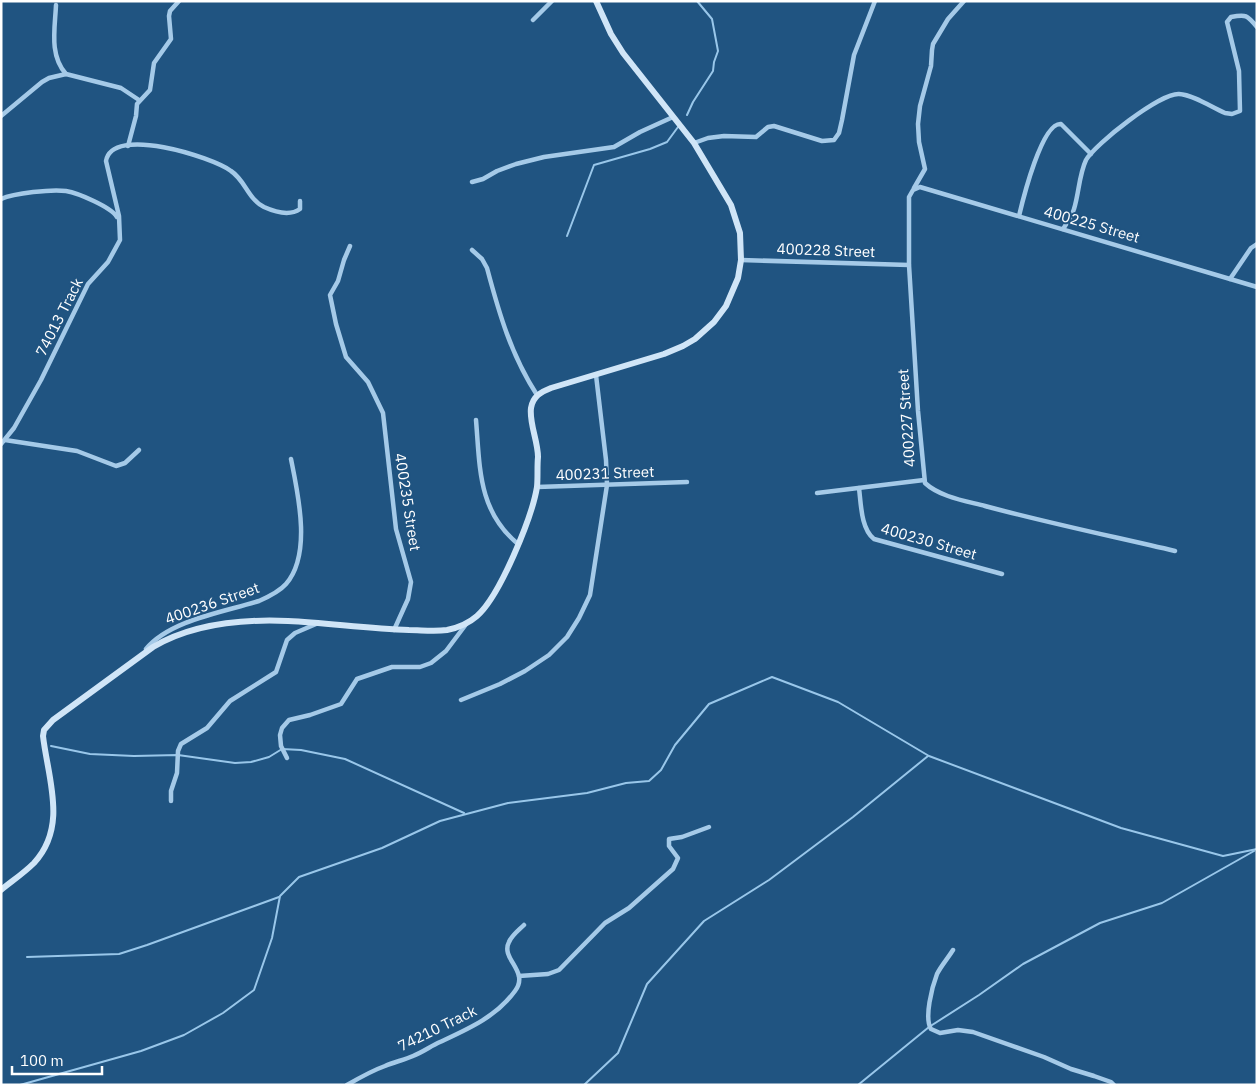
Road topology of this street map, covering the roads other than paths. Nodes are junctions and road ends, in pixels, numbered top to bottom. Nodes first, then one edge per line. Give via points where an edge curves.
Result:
1 (179, 1) edge
2 (552, 1) edge
3 (596, 1) edge
4 (875, 1) edge
5 (964, 1) edge
6 (56, 5) dead end
7 (533, 20) dead end
8 (1257, 27) edge
9 (66, 74) junction
10 (139, 100) junction
11 (1, 116) edge
12 (673, 117) junction
13 (694, 143) junction
14 (128, 146) junction
15 (1090, 154) junction
16 (472, 182) dead end
17 (913, 190) junction
18 (1, 199) edge
19 (300, 202) dead end
20 (1019, 216) junction
21 (119, 220) junction
22 (1063, 230) junction
23 (1257, 244) edge
24 (350, 246) dead end
25 (472, 250) dead end
26 (742, 260) junction
27 (909, 265) junction
28 (1230, 279) junction
29 (1257, 286) edge
30 (596, 374) junction
31 (537, 395) junction
32 (476, 420) dead end
33 (3, 442) edge
34 (140, 450) dead end
35 (291, 459) dead end
36 (924, 480) junction
37 (687, 482) dead end
38 (607, 485) junction
39 (537, 487) junction
40 (859, 488) junction
41 (817, 493) dead end
42 (518, 544) junction
43 (1175, 551) dead end
44 (1002, 574) dead end
45 (468, 622) junction
46 (317, 624) junction
47 (394, 630) junction
48 (142, 654) junction
49 (461, 700) dead end
50 (287, 758) dead end
51 (171, 801) dead end
52 (709, 827) dead end
53 (1, 890) edge
54 (524, 925) dead end
55 (953, 950) dead end
56 (519, 976) junction
57 (347, 1085) edge
58 (1114, 1085) edge

1 - 10 street via 170,11 171,39 154,62 150,90
2 - 7 street
3 - 12 street via 611,34
4 - 13 street via 854,55 838,133 832,141 822,141 774,126 756,137 724,136
5 - 17 street via 933,44 918,124 926,170
6 - 9 street via 54,44 58,61
8 - 15 street via 1244,15 1228,20 1239,71 1239,112 1225,113 1186,95 1174,94 1130,120
9 - 10 street via 121,88
9 - 11 street via 42,82
10 - 14 street
12 - 13 street
12 - 16 street via 614,147 544,156
13 - 26 street via 731,205 740,233
14 - 19 street, 74013 Track via 173,148 216,163 234,173 255,201 271,210 295,212 300,209
14 - 21 street, 74013 Track via 108,154 106,161
15 - 20 street via 1064,126 1054,126 1043,141
15 - 22 street via 1082,172 1074,210
17 - 20 street, 400225 Street via 920,187
17 - 27 street, 400227 Street via 909,198
18 - 21 street via 69,191 110,209
20 - 22 street, 400225 Street
21 - 33 street, 74013 Track via 120,240 116,251 88,284 41,380
22 - 28 street, 400225 Street
23 - 28 street
24 - 47 street, 400235 Street via 330,299 346,356 368,382 383,413 396,529 410,582 408,599
25 - 31 street via 487,268 502,326
26 - 27 street, 400228 Street
26 - 30 street via 726,306 695,339 664,354
27 - 36 street, 400227 Street
28 - 29 street, 400225 Street
30 - 31 street
30 - 38 street
31 - 39 street via 531,407 538,454
32 - 42 street via 484,493 489,508 500,527
33 - 34 street via 77,451 116,466
35 - 48 street, 400236 Street via 299,506 300,544 294,572 286,585 259,601 168,631
36 - 40 street
36 - 43 street, 400227 Street via 934,490 971,502
37 - 38 street, 400231 Street via 673,486
38 - 39 street, 400231 Street
38 - 49 street via 590,595 579,618 549,655 500,684
39 - 42 street
40 - 41 street
40 - 44 street, 400230 Street via 866,529 874,540
42 - 45 street via 493,596
45 - 47 street via 446,630
45 - 50 street via 446,651 431,662 420,667 392,668 363,677 355,681 341,704 289,720 280,736
46 - 47 street
46 - 48 street via 252,622 186,631
46 - 51 street via 290,637 284,645 276,672 230,700 207,728 181,744
48 - 53 street via 59,715 44,730 54,792 54,816 49,837 33,864
52 - 56 street via 669,839 669,846 678,858 673,869 629,908 605,923 559,970
54 - 56 street via 507,948
55 - 58 street via 934,984 927,1020 931,1029 940,1033 973,1032
56 - 57 street, 74210 Track via 515,991 480,1023 413,1056 371,1071

